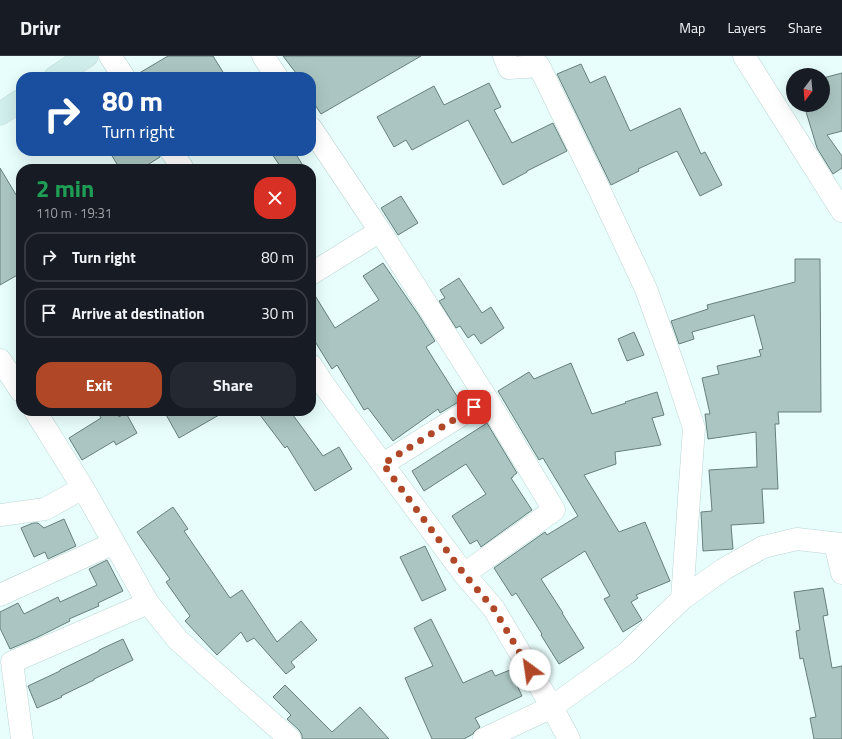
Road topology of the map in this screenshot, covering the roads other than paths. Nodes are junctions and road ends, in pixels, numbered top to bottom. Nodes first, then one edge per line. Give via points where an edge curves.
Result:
1 (87, 56) edge
2 (110, 56) edge
3 (263, 56) edge
4 (504, 56) edge
5 (744, 56) edge
6 (63, 72) edge
7 (121, 72) edge
8 (274, 72) edge
9 (16, 103) edge
10 (0, 114) edge
11 (316, 135) edge
12 (842, 211) edge
13 (380, 231) junction
14 (316, 271) edge
15 (0, 360) edge
16 (316, 373) edge
17 (16, 384) edge
18 (487, 399) junction
19 (38, 416) edge
20 (383, 464) junction
21 (83, 488) junction
22 (0, 515) edge
23 (114, 543) junction
24 (839, 544) edge
25 (842, 573) edge
26 (464, 574) junction
27 (0, 595) edge
28 (682, 599) junction
29 (148, 603) junction
30 (552, 707) junction
31 (22, 739) edge
32 (290, 739) edge
33 (484, 739) edge
34 (569, 739) edge

1 - 6 street
2 - 7 street
3 - 8 street
4 - 28 street via 509,68 539,66 646,289 694,428
5 - 12 street
9 - 10 street
11 - 13 street
13 - 14 street
13 - 18 street
15 - 17 street
16 - 20 street
18 - 20 street
18 - 26 street via 554,510
19 - 21 street
20 - 26 street
21 - 22 street via 45,509
21 - 23 street
23 - 27 street
23 - 29 street
24 - 25 street
24 - 28 street via 797,539 763,547 724,569
26 - 30 street via 494,609
28 - 30 street via 627,653
29 - 31 street via 12,662
29 - 32 street via 178,640
30 - 33 street
30 - 34 street

